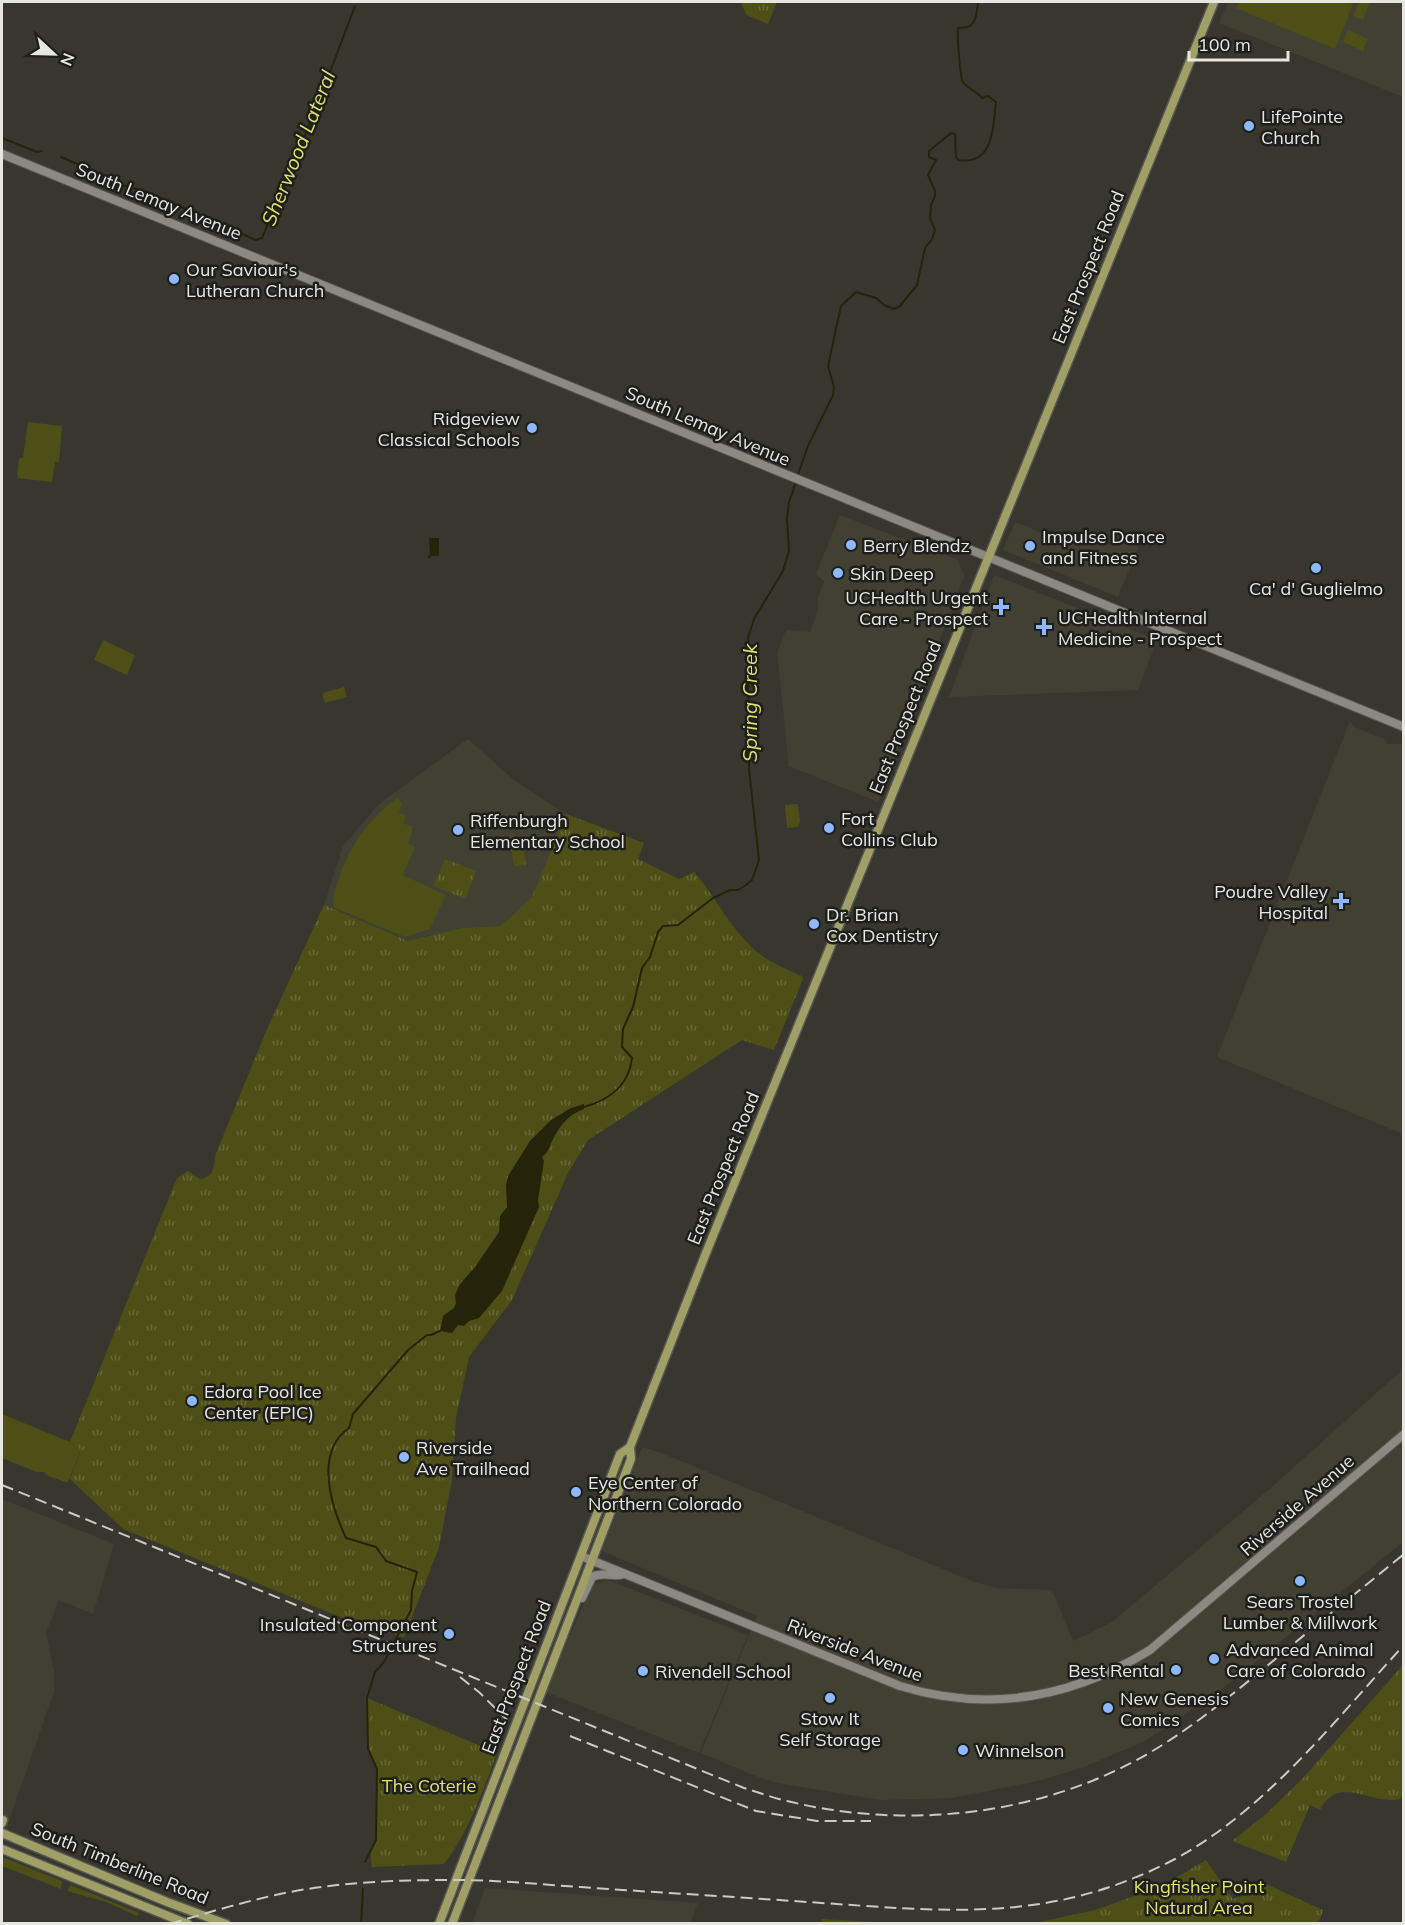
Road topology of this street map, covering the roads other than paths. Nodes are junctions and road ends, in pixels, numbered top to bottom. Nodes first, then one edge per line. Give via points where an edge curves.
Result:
1 (1214, 2) edge
2 (2, 154) edge
3 (987, 557) junction
4 (1404, 727) edge
5 (1404, 1434) edge
6 (630, 1447) junction
7 (581, 1556) junction
8 (591, 1560) junction
9 (625, 1574) junction
10 (566, 1626) junction
11 (2, 1833) edge
12 (2, 1849) edge
13 (188, 1923) edge
14 (226, 1923) edge
15 (439, 1923) edge
16 (452, 1923) edge

1 - 3 main road, East Prospect Road
2 - 3 main road, South Lemay Avenue
3 - 4 main road, South Lemay Avenue
3 - 6 main road, East Prospect Road
5 - 9 main road, Riverside Avenue via 1150,1650 1098,1677 1026,1697 968,1699 916,1691
6 - 7 main road, East Prospect Road via 620,1454
6 - 8 main road, East Prospect Road via 631,1459
7 - 8 main road, Riverside Avenue
7 - 15 main road, East Prospect Road
8 - 9 main road, Riverside Avenue
8 - 10 main road, East Prospect Road
9 - 10 main road via 592,1577
10 - 16 main road, East Prospect Road
11 - 14 main road, South Timberline Road
12 - 13 main road, South Timberline Road

